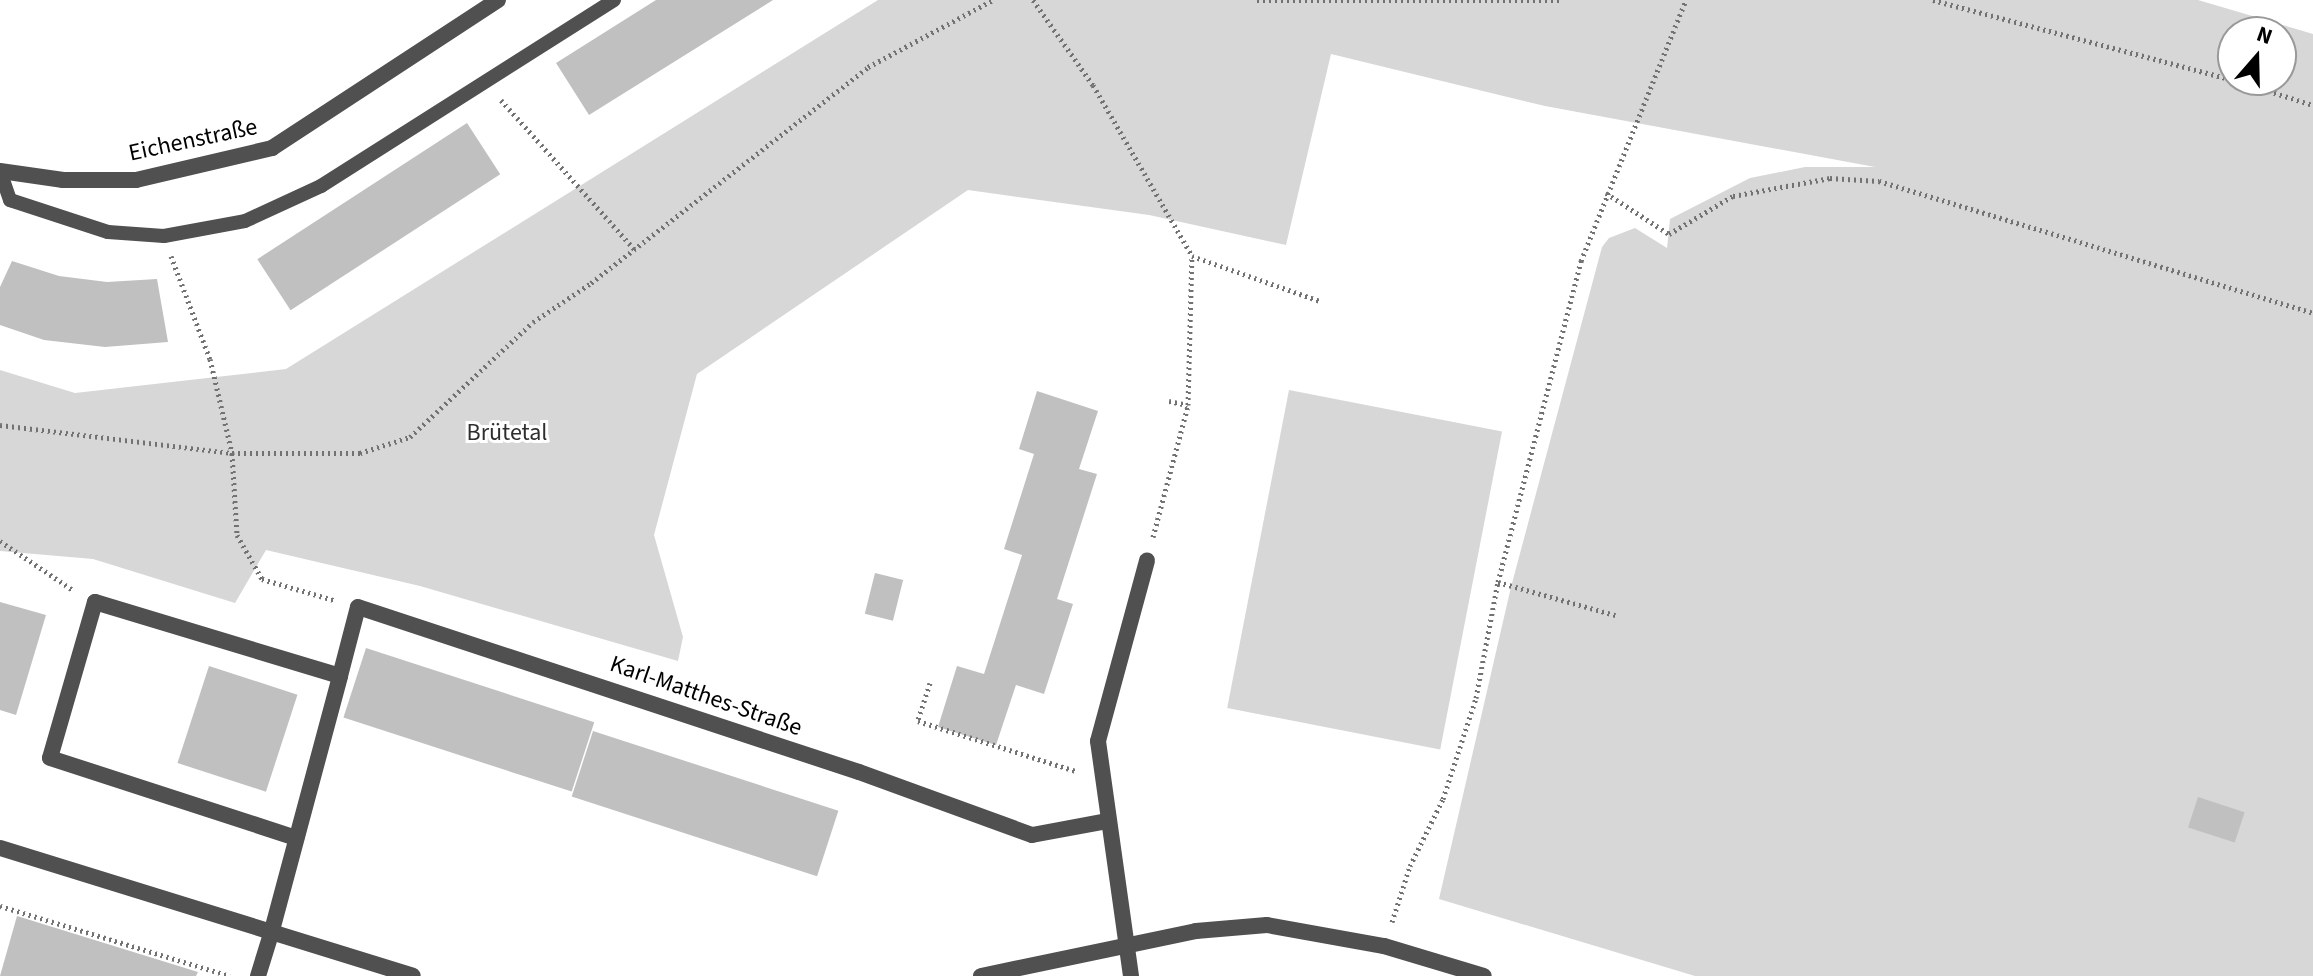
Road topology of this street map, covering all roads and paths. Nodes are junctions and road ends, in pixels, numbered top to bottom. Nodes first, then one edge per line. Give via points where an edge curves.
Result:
1 (498, 0) edge
2 (614, 0) edge
3 (993, 0) edge
4 (1033, 0) edge
5 (1257, 0) edge
6 (1562, 0) edge
7 (1686, 0) edge
8 (1933, 0) edge
9 (2217, 75) edge
10 (484, 82) junction
11 (2285, 96) edge
12 (2313, 105) edge
13 (0, 171) edge
14 (1606, 193) junction
15 (164, 236) junction
16 (634, 249) junction
17 (1192, 256) junction
18 (1320, 301) dead end
19 (2313, 313) edge
20 (1169, 401) dead end
21 (1188, 405) junction
22 (0, 425) edge
23 (232, 453) junction
24 (0, 541) edge
25 (1147, 561) joint
26 (1498, 582) junction
27 (95, 602) junction
28 (358, 607) junction
29 (1615, 615) dead end
30 (340, 676) junction
31 (930, 683) dead end
32 (1101, 773) junction
33 (1107, 821) junction
34 (296, 838) junction
35 (0, 848) edge
36 (0, 906) edge
37 (271, 934) junction
38 (1126, 945) junction
39 (1384, 946) junction
40 (230, 976) edge
41 (258, 976) edge
42 (413, 976) edge
43 (981, 976) edge
44 (1131, 976) edge
45 (1484, 976) edge

1 - 13 street, Eichenstraße via 272,148 136,180 63,180
2 - 10 lane
3 - 16 path via 868,67
4 - 17 path via 1093,85
5 - 6 path
7 - 14 path via 1656,83
8 - 9 path
10 - 15 lane via 284,207 245,221
10 - 16 path
11 - 12 path
13 - 15 lane via 10,200 50,217 108,232
14 - 19 path via 1669,234 1733,196 1830,178 1879,181
14 - 26 path via 1550,364
15 - 23 path via 210,359
16 - 23 path via 533,322 410,437 360,453
17 - 18 path
17 - 21 path
20 - 21 path
21 - 25 path
22 - 23 path
23 - 28 path via 237,535 262,579
24 - 27 path
25 - 32 street via 1098,741
26 - 29 path
26 - 39 path via 1476,698 1443,799 1410,866
27 - 30 street
27 - 34 street via 50,758
28 - 30 street
28 - 33 street, Karl-Matthes-Straße via 859,772 1032,835
30 - 34 street
31 - 32 path via 918,721 1078,771
32 - 33 street
33 - 38 street
34 - 37 street
35 - 37 street
36 - 40 path
37 - 41 street
37 - 42 street
38 - 39 street via 1267,925
38 - 43 street
38 - 44 street
39 - 45 street

